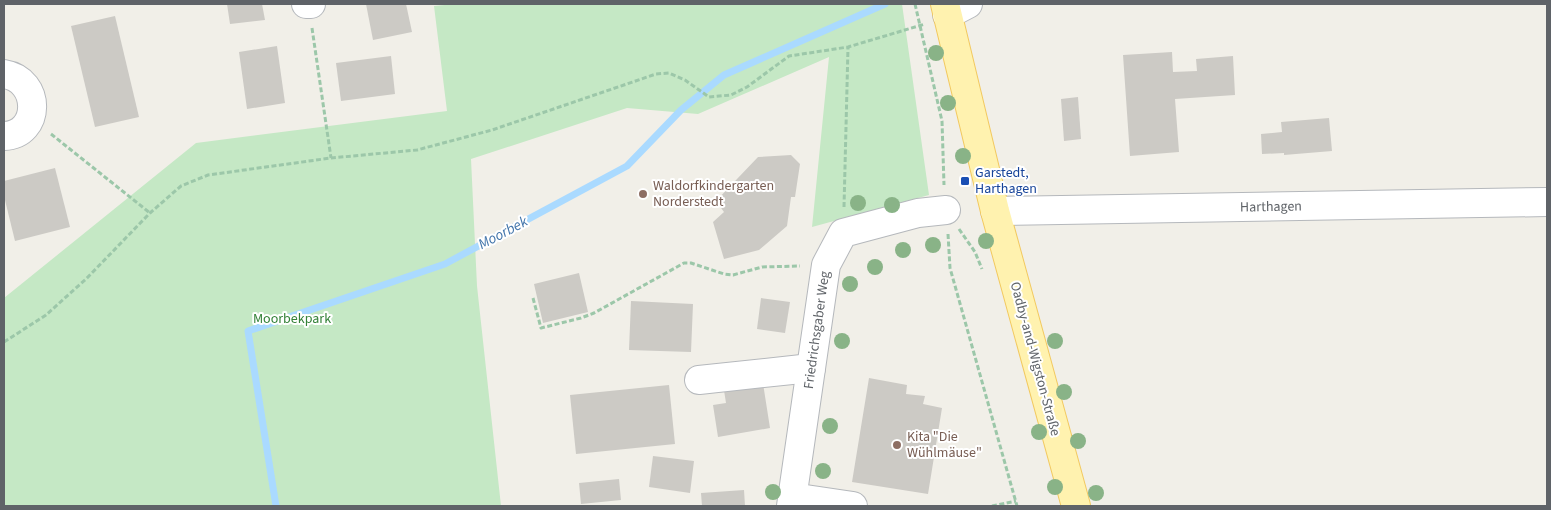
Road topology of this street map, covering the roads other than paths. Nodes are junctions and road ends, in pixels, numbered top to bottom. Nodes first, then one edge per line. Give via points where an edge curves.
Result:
1 (953, 8) edge
2 (4, 74) edge
3 (4, 136) edge
4 (1547, 202) edge
5 (946, 210) road end
6 (995, 212) junction
7 (811, 368) junction
8 (699, 380) dead end
9 (791, 502) edge
10 (853, 506) edge
11 (1076, 506) edge

1 - 6 main road
2 - 3 street via 21,80 29,90 33,107 30,118 17,132
4 - 6 street, Harthagen
5 - 7 street, Friedrichsgaber Weg via 918,213 843,233 826,265
6 - 11 main road, Oadby-and-Wigston-Straße
7 - 8 street
7 - 9 street, Friedrichsgaber Weg
9 - 10 street

